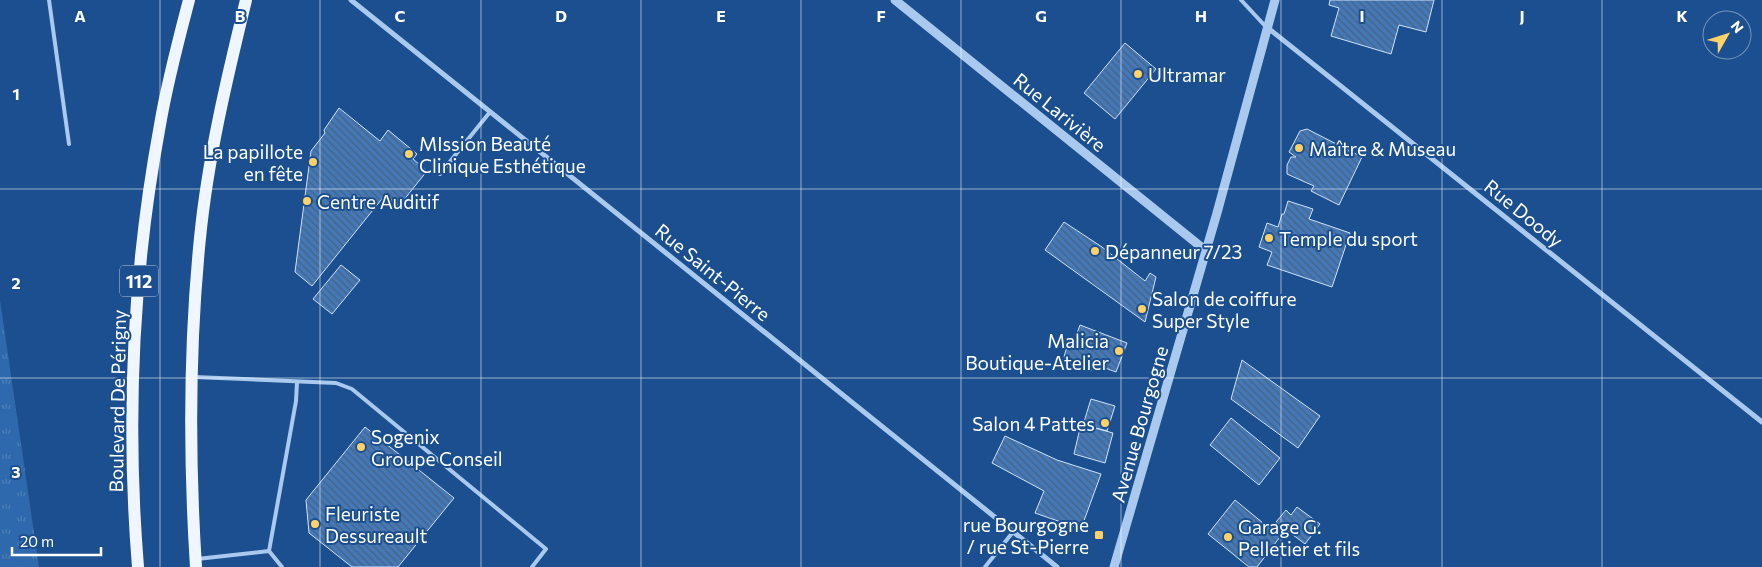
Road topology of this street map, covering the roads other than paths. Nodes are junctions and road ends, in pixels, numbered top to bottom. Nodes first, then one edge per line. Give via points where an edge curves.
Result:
1 (49, 0) edge
2 (189, 0) edge
3 (246, 0) edge
4 (351, 0) edge
5 (895, 0) edge
6 (1242, 0) edge
7 (1275, 0) edge
8 (1268, 28) junction
9 (490, 112) junction
10 (69, 144) dead end
11 (440, 174) dead end
12 (1205, 250) junction
13 (192, 377) junction
14 (297, 382) junction
15 (1762, 422) edge
16 (1013, 532) junction
17 (269, 551) junction
18 (195, 563) edge
19 (138, 567) edge
20 (282, 567) edge
21 (532, 567) edge
22 (985, 567) edge
23 (1057, 567) edge
24 (1114, 567) edge

1 - 10 lane
2 - 19 main road, Boulevard De Périgny / 112 via 158,131 140,268 133,427
3 - 13 main road via 225,85 204,206
4 - 9 street, Rue Saint-Pierre
5 - 12 street, Rue Larivière
6 - 8 lane
7 - 8 street, Avenue Bourgogne
8 - 12 street, Avenue Bourgogne
8 - 15 street, Rue Doody
9 - 11 lane
9 - 16 street, Rue Saint-Pierre
12 - 24 street, Avenue Bourgogne
13 - 14 lane
13 - 18 main road via 190,452
14 - 17 lane
14 - 21 lane via 336,384 352,389 546,549
16 - 22 lane
16 - 23 street, Rue Saint-Pierre
17 - 18 lane
17 - 20 lane

